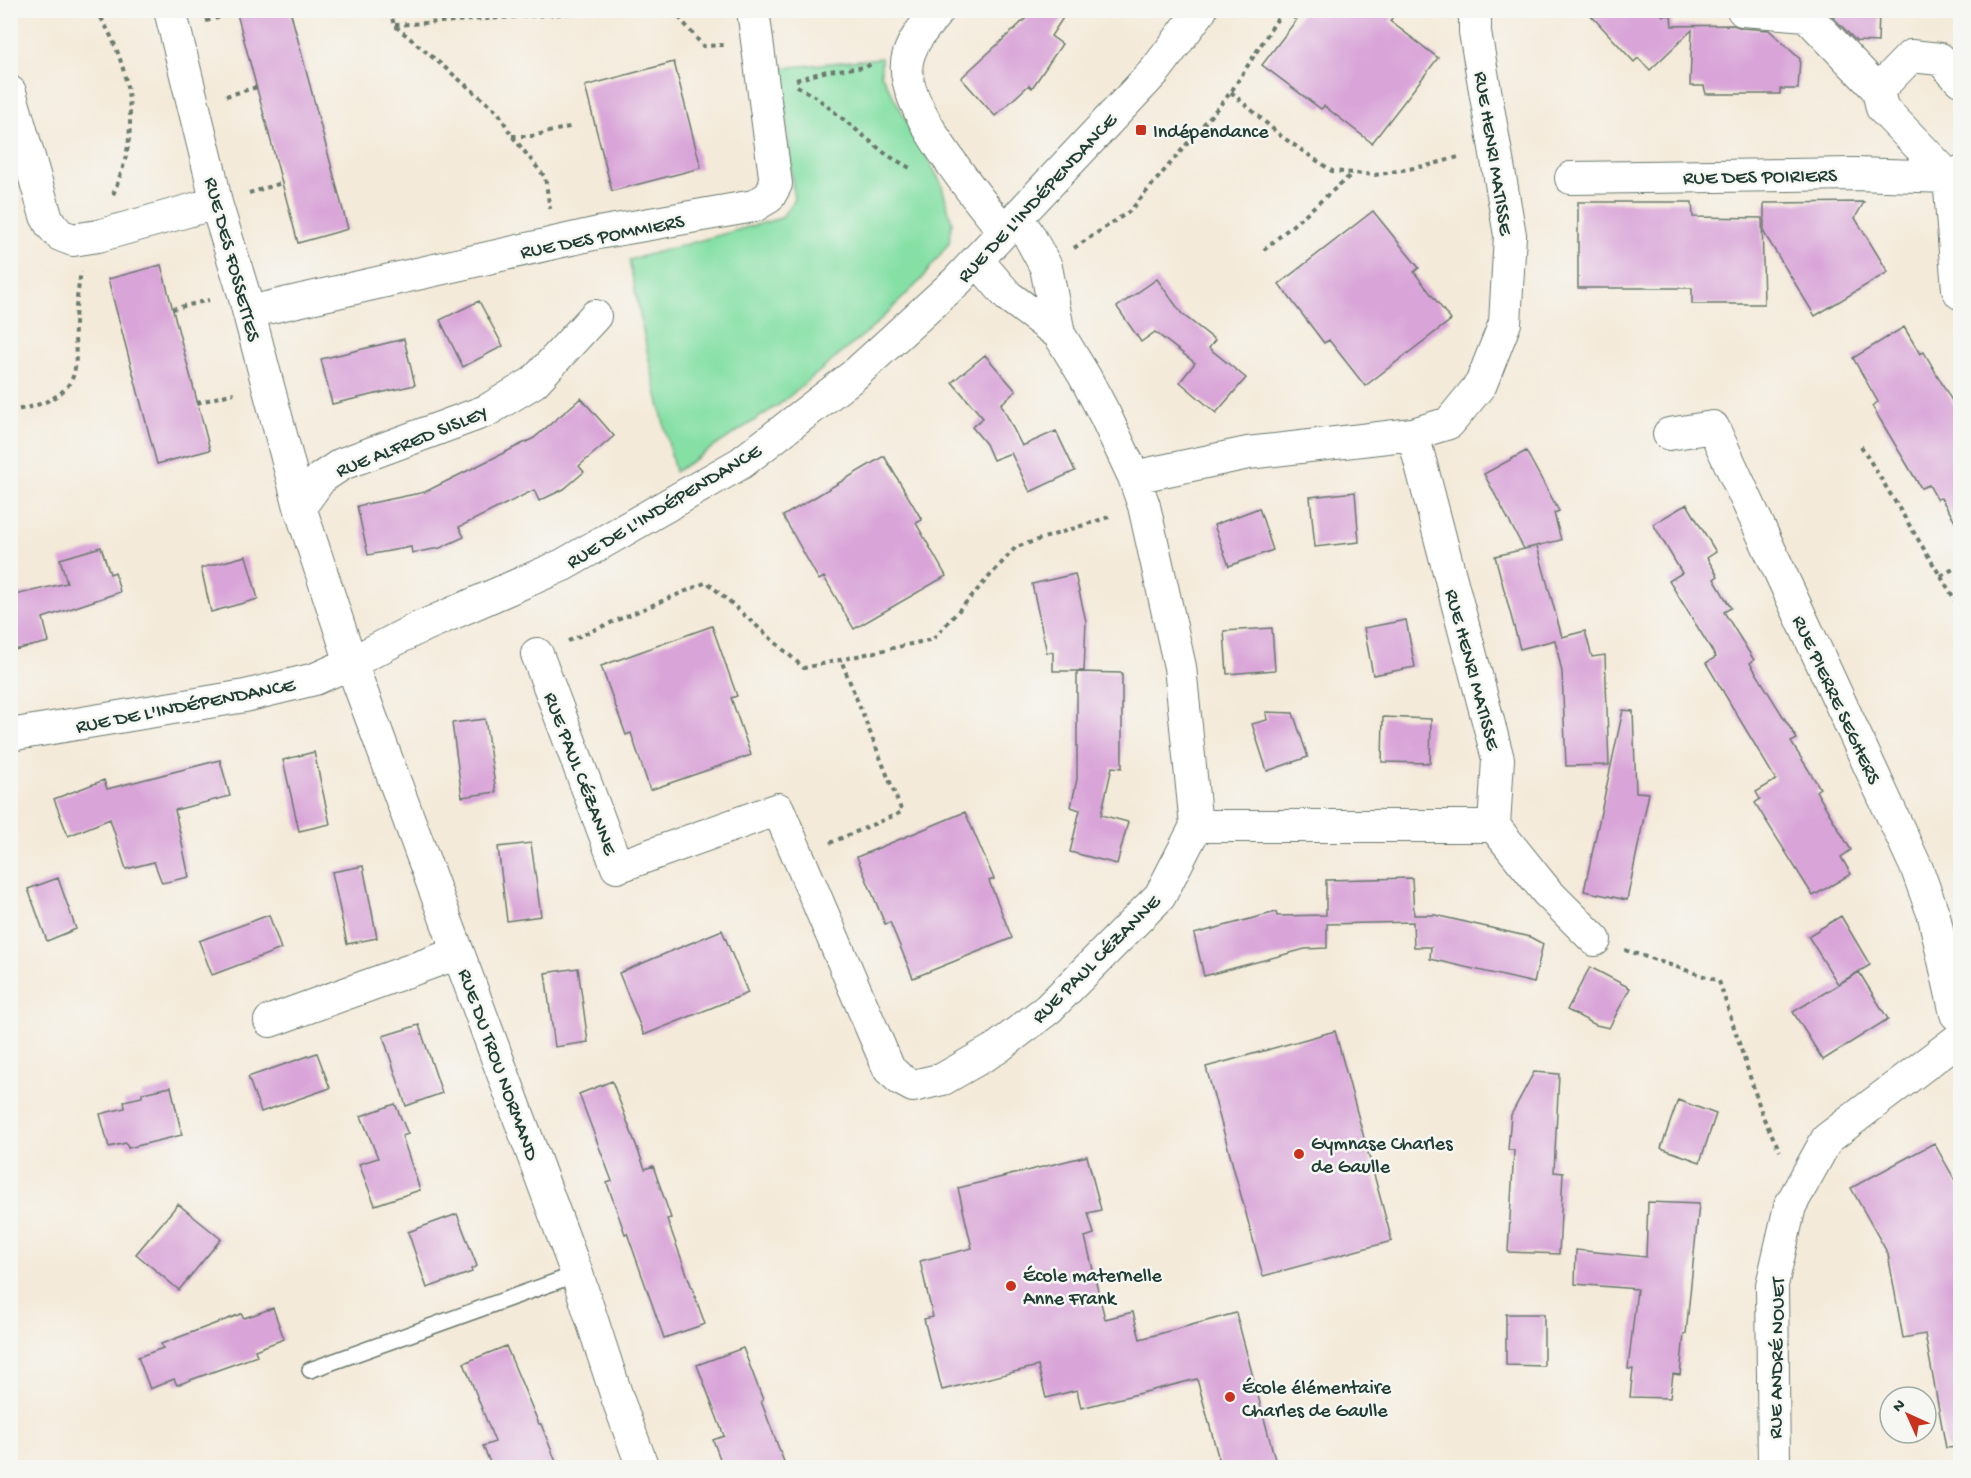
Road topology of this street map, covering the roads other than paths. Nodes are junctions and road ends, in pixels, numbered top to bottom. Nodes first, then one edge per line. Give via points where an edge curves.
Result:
1 (170, 10) edge
2 (753, 10) edge
3 (939, 10) edge
4 (1201, 10) edge
5 (1475, 10) edge
6 (1743, 10) edge
7 (1960, 80) edge
8 (1878, 90) junction
9 (10, 92) edge
10 (1955, 175) edge
11 (1571, 178) dead end
12 (216, 203) junction
13 (1010, 225) junction
14 (977, 260) junction
15 (1960, 293) edge
16 (249, 312) junction
17 (595, 316) dead end
18 (1059, 334) junction
19 (1413, 434) junction
20 (1669, 434) dead end
21 (1139, 491) junction
22 (300, 507) junction
23 (537, 654) road end
24 (351, 663) junction
25 (10, 735) edge
26 (1196, 826) junction
27 (1494, 826) junction
28 (1595, 940) road end
29 (458, 952) junction
30 (1960, 1018) edge
31 (270, 1021) dead end
32 (1960, 1038) edge
33 (577, 1274) junction
34 (310, 1370) dead end
35 (643, 1467) edge
36 (1774, 1467) edge

1 - 12 street, RUE DES FOSSETTES
2 - 16 street, RUE DES POMMIERS via 776,184 769,197 754,206 598,233
3 - 13 street via 919,34 907,58 909,87 926,124 962,179
4 - 13 street, RUE DE L'INDÉPENDANCE via 1155,71
5 - 19 street, RUE HENRI MATISSE via 1475,32 1510,235 1505,323 1481,384 1449,423
6 - 8 street via 1806,15
7 - 8 street via 1940,59 1911,56
8 - 10 street via 1882,108
9 - 12 street via 46,216 60,235 73,240 98,236
10 - 11 street, RUE DES POIRIERS
10 - 15 street
12 - 16 street, RUE DES FOSSETTES
13 - 14 street, RUE DE L'INDÉPENDANCE
13 - 18 street via 1027,232 1046,267
14 - 18 street via 1008,296
14 - 24 street, RUE DE L'INDÉPENDANCE via 853,376 741,464 563,566 412,631
16 - 22 street, RUE DES FOSSETTES
17 - 22 street, RUE ALFRED SISLEY via 534,382 486,411 342,464 321,478
18 - 21 street via 1090,386
19 - 21 street, RUE HENRI MATISSE via 1248,453
19 - 27 street, RUE HENRI MATISSE via 1498,759
20 - 30 street, RUE PIERRE SEGHERS via 1713,427 1917,869 1934,916
21 - 26 street via 1180,667
22 - 24 street
23 - 26 street, RUE PAUL CÉZANNE via 617,867 778,809 889,1069 913,1086 943,1079 997,1048 1048,1009 1160,896
24 - 25 street, RUE DE L'INDÉPENDANCE via 315,679 246,696
24 - 29 street, RUE DU TROU NORMAND
26 - 27 street
27 - 28 street via 1546,892
29 - 31 street
29 - 33 street, RUE DU TROU NORMAND
32 - 36 street, RUE ANDRÉ NOUET via 1827,1139 1790,1206 1772,1285
33 - 34 lane
33 - 35 street, RUE DU TROU NORMAND

